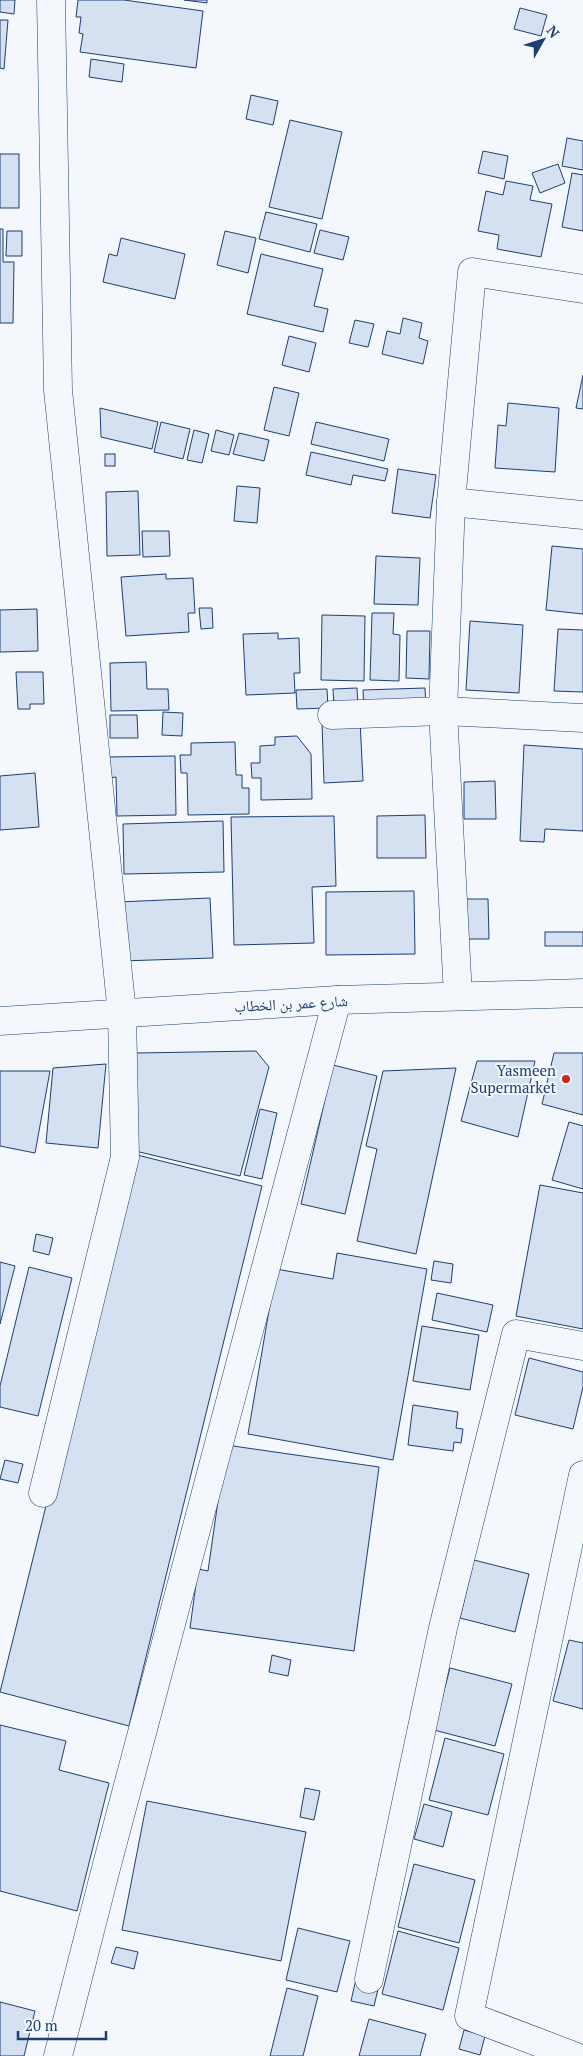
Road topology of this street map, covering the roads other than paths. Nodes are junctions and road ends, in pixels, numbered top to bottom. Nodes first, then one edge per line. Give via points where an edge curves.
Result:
1 (51, 0) edge
2 (583, 289) edge
3 (451, 502) junction
4 (583, 515) edge
5 (443, 711) junction
6 (332, 715) dead end
7 (583, 718) edge
8 (583, 993) edge
9 (458, 996) junction
10 (337, 1000) junction
11 (122, 1013) junction
12 (0, 1021) edge
13 (583, 1346) edge
14 (583, 1475) edge
15 (43, 1493) dead end
16 (369, 1979) dead end
17 (58, 2056) edge
18 (574, 2056) edge

1 - 11 street via 58,390
2 - 3 street via 472,272
3 - 4 street
3 - 5 street
5 - 6 street
5 - 7 street
5 - 9 street
8 - 9 street, شارع عمر بن الخطاب
9 - 10 street, شارع عمر بن الخطاب
10 - 11 street, شارع عمر بن الخطاب
10 - 17 street
11 - 12 street, شارع عمر بن الخطاب
11 - 15 street via 125,1157
13 - 16 street via 516,1334 444,1628
14 - 18 street via 469,2016

